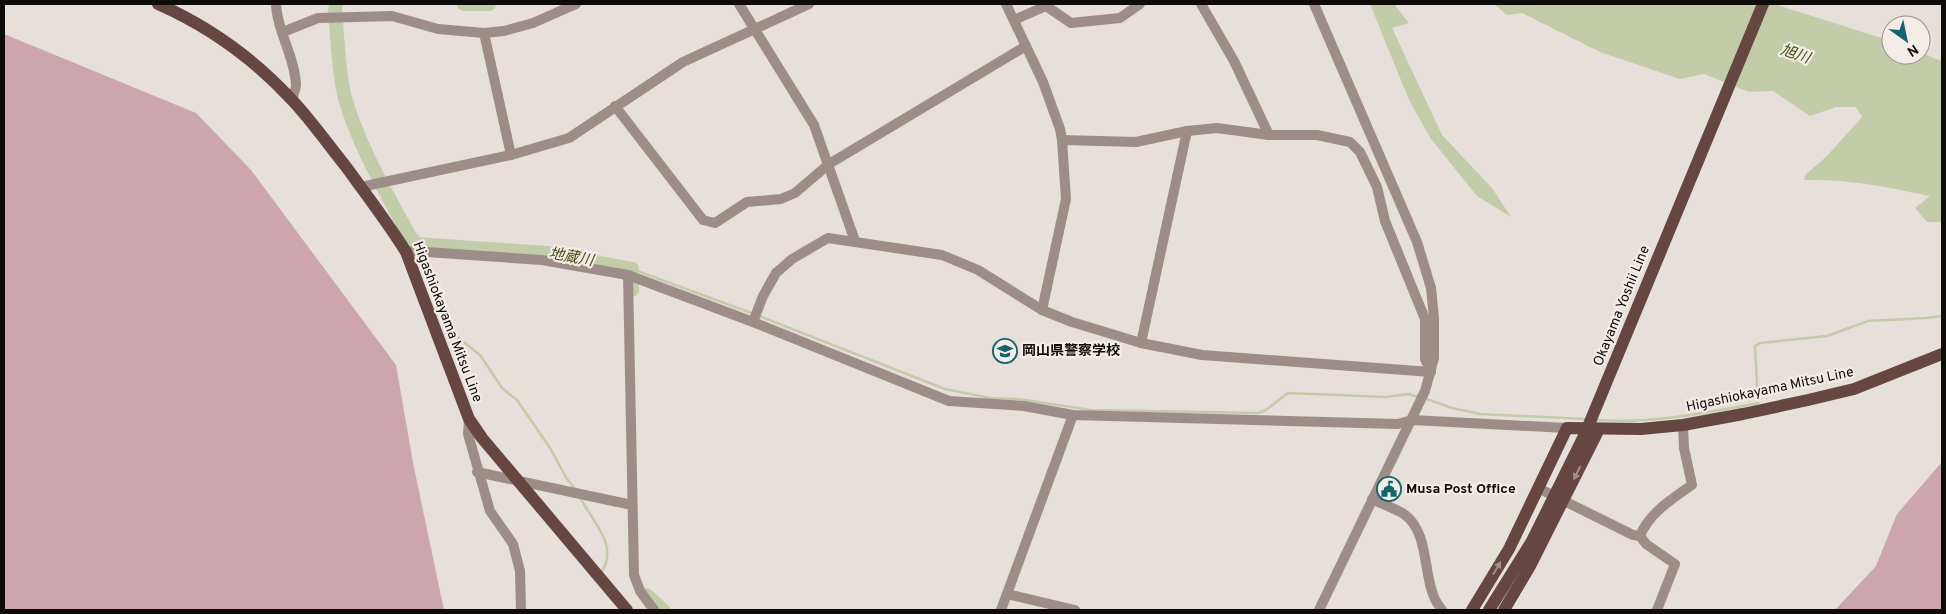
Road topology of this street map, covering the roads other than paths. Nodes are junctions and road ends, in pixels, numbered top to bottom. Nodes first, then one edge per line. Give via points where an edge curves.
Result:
1 (158, 4) edge
2 (276, 4) edge
3 (576, 4) edge
4 (739, 4) edge
5 (808, 4) edge
6 (1006, 4) edge
7 (1140, 4) edge
8 (1201, 4) edge
9 (1314, 4) edge
10 (1763, 4) edge
11 (1014, 20) junction
12 (754, 28) junction
13 (283, 32) junction
14 (484, 33) junction
15 (1026, 46) junction
16 (292, 100) junction
17 (615, 106) junction
18 (1187, 131) junction
19 (1269, 135) junction
20 (1062, 140) junction
21 (511, 155) junction
22 (829, 164) junction
23 (360, 187) junction
24 (855, 241) junction
25 (406, 252) junction
26 (628, 275) junction
27 (1042, 310) junction
28 (753, 322) junction
29 (1141, 343) junction
30 (1942, 354) edge
31 (1430, 372) junction
32 (1073, 415) junction
33 (1414, 415) junction
34 (469, 419) junction
35 (1683, 425) junction
36 (1567, 428) junction
37 (1598, 429) junction
38 (477, 472) junction
39 (519, 480) junction
40 (1538, 488) junction
41 (1372, 499) junction
42 (1564, 500) junction
43 (632, 505) junction
44 (1640, 536) junction
45 (1007, 594) junction
46 (521, 610) edge
47 (627, 610) edge
48 (654, 610) edge
49 (1001, 610) edge
50 (1075, 610) edge
51 (1319, 610) edge
52 (1442, 610) edge
53 (1472, 610) edge
54 (1489, 610) edge
55 (1504, 610) edge
56 (1657, 610) edge

1 - 16 main road, Higashiokayama Mitsu Line via 182,15 246,57
2 - 13 street
3 - 14 street via 533,23 504,32
4 - 12 street
5 - 12 street
6 - 11 street
7 - 11 street via 1120,18 1071,22 1046,6
8 - 19 street via 1234,61
9 - 31 street via 1418,242 1431,288 1434,318 1434,358
10 - 54 main road, Okayama Yoshii Line via 1585,434 1532,541
11 - 15 street
12 - 17 street via 683,62
12 - 22 street via 814,125
13 - 14 street via 318,18 392,16 438,29
13 - 16 street via 296,86
14 - 21 street
15 - 20 street via 1043,82
15 - 22 street
16 - 23 main road, Higashiokayama Mitsu Line
17 - 21 street via 569,138
17 - 22 street via 703,220 715,223 747,202 781,199 795,193
18 - 19 street via 1217,128
18 - 20 street via 1136,142
18 - 29 street
19 - 31 street via 1317,135 1350,142 1360,152 1377,187 1384,221 1425,319 1425,359
20 - 27 street via 1066,199
21 - 23 street
22 - 24 street
23 - 25 main road, Higashiokayama Mitsu Line
24 - 27 street via 942,255 978,270
24 - 28 street via 828,238 792,259 776,273
25 - 26 street via 542,260
25 - 34 main road, Higashiokayama Mitsu Line
26 - 28 street
26 - 43 street
27 - 29 street
28 - 32 street via 949,401 1024,406
29 - 31 street via 1202,355
30 - 35 main road, Higashiokayama Mitsu Line via 1854,388
31 - 33 street
32 - 33 street via 1398,424
32 - 45 street
33 - 36 street
33 - 41 street
34 - 38 street via 468,434
34 - 39 main road, Higashiokayama Mitsu Line
35 - 37 main road, Higashiokayama Mitsu Line via 1641,430
35 - 44 street via 1692,485 1662,506
36 - 37 main road, Higashiokayama Mitsu Line
36 - 40 main road
37 -> 42 main road
38 - 39 street
38 - 46 street via 490,511 513,544 520,571
39 - 43 street
39 - 47 main road, Higashiokayama Mitsu Line
40 - 42 street
53 -> 40 main road via 1509,549
41 - 51 street
41 - 52 street via 1410,519 1418,532 1434,597
42 - 44 street via 1633,536
42 - 55 main road
43 - 48 street via 634,576
44 - 56 street via 1675,564
45 - 49 street
45 - 50 street

